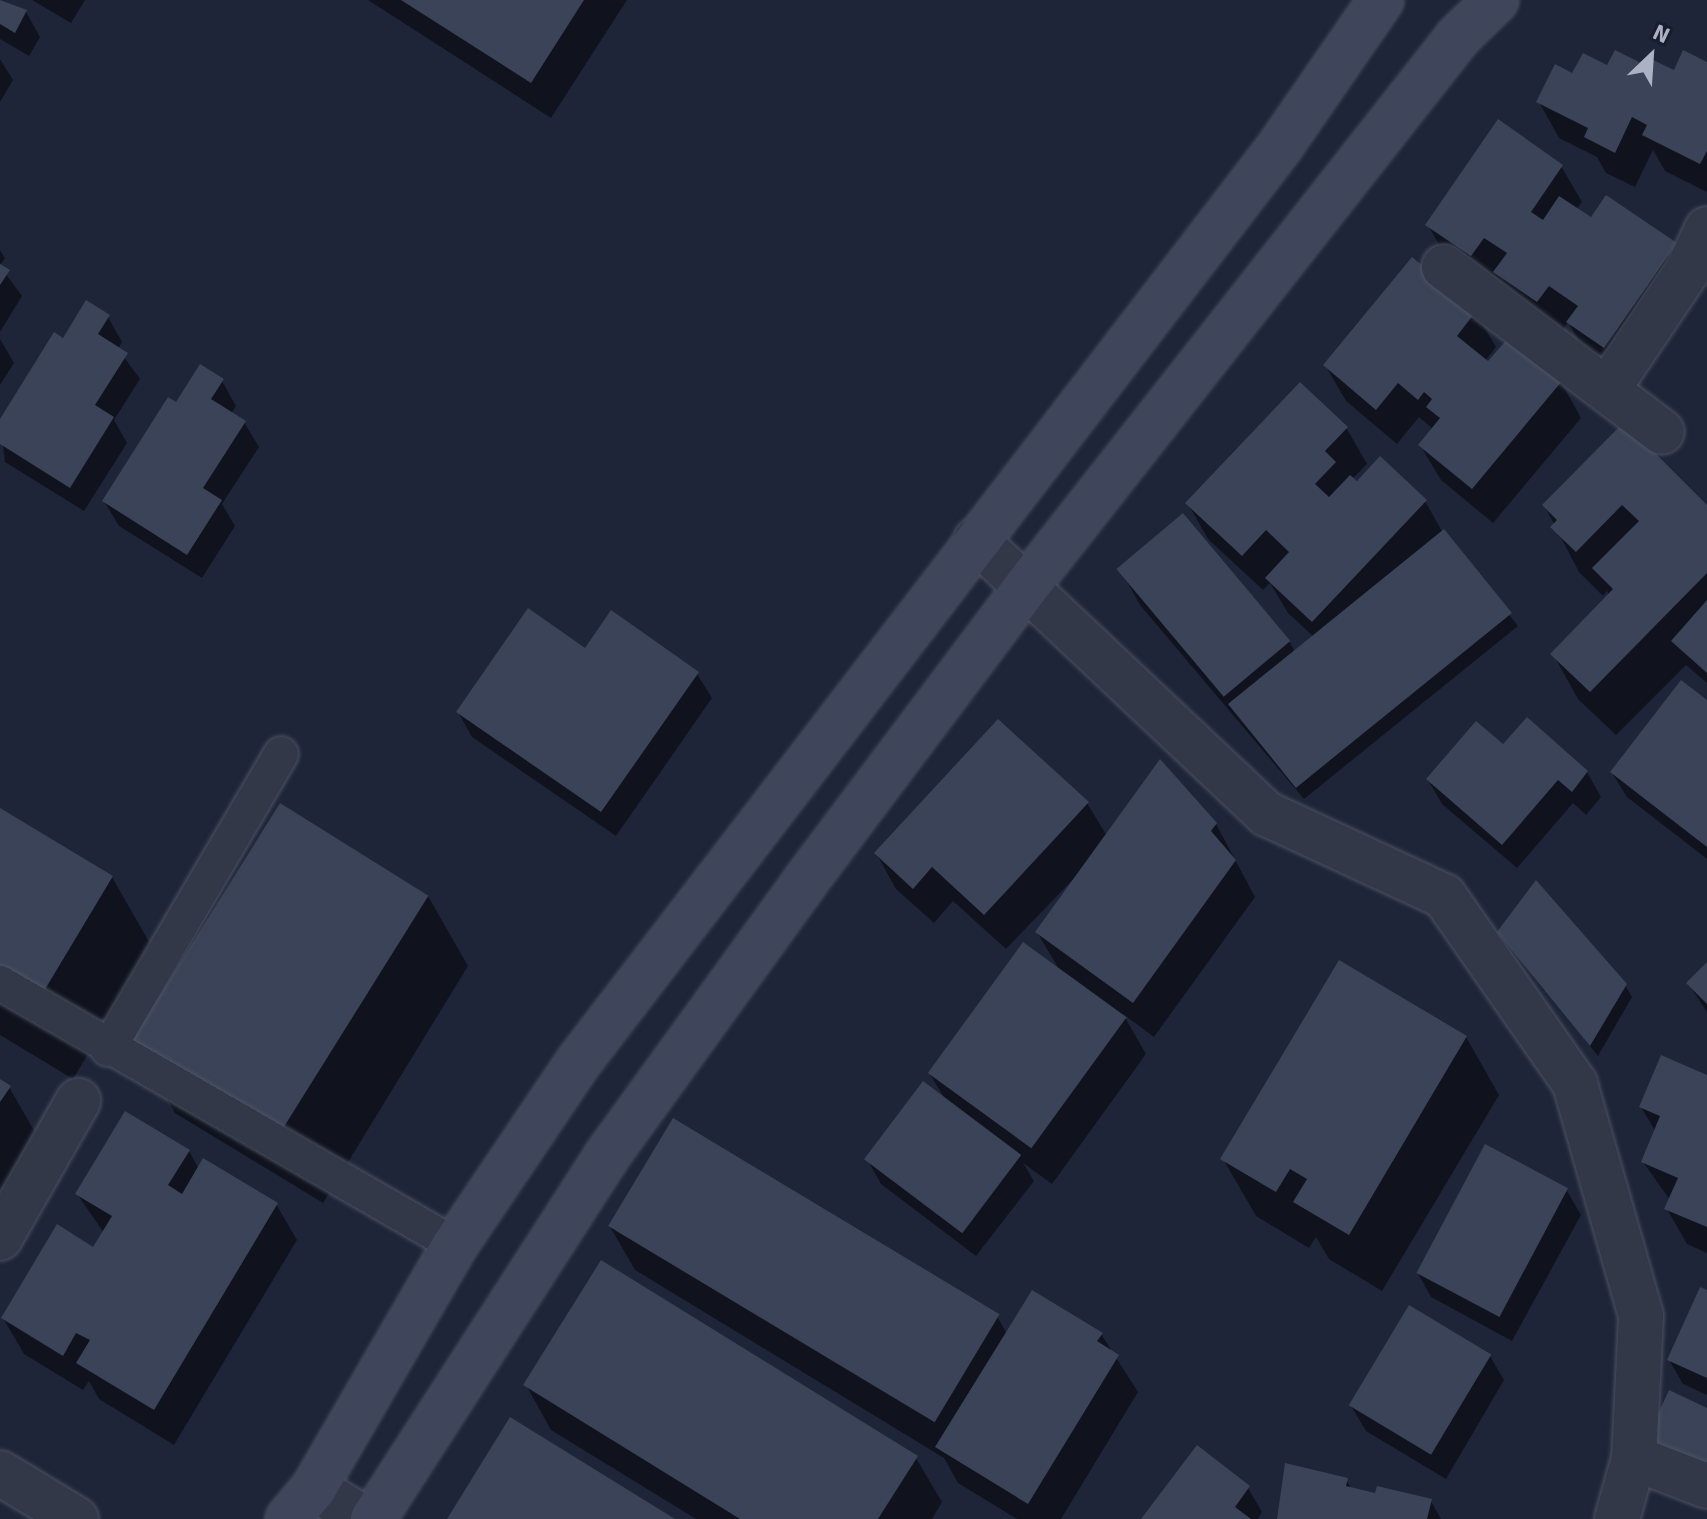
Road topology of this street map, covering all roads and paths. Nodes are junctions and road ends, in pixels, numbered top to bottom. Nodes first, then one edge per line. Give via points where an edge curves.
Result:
1 (1381, 0) edge
2 (1496, 0) edge
3 (1707, 229) edge
4 (1444, 267) dead end
5 (1607, 390) junction
6 (1662, 432) dead end
7 (976, 540) junction
8 (1026, 587) junction
9 (281, 754) dead end
10 (0, 983) edge
11 (108, 1049) junction
12 (78, 1101) dead end
13 (0, 1238) edge
14 (455, 1245) junction
15 (1634, 1458) junction
16 (0, 1473) edge
17 (1707, 1486) edge
18 (301, 1504) edge
19 (76, 1519) edge
20 (365, 1519) edge
21 (373, 1519) edge
22 (1617, 1519) edge

1 - 7 street via 1281,145
2 - 8 street via 1458,37
3 - 5 street via 1688,270
4 - 5 street
5 - 6 street
7 - 8 street
7 - 14 street via 589,1048
8 - 15 street via 1267,814 1444,896 1462,921 1575,1084 1641,1316
8 - 21 street via 606,1157
9 - 11 lane
10 - 11 lane
11 - 14 lane
12 - 13 street
14 - 18 street
15 - 17 street
15 - 22 street
16 - 19 street
18 - 20 street

